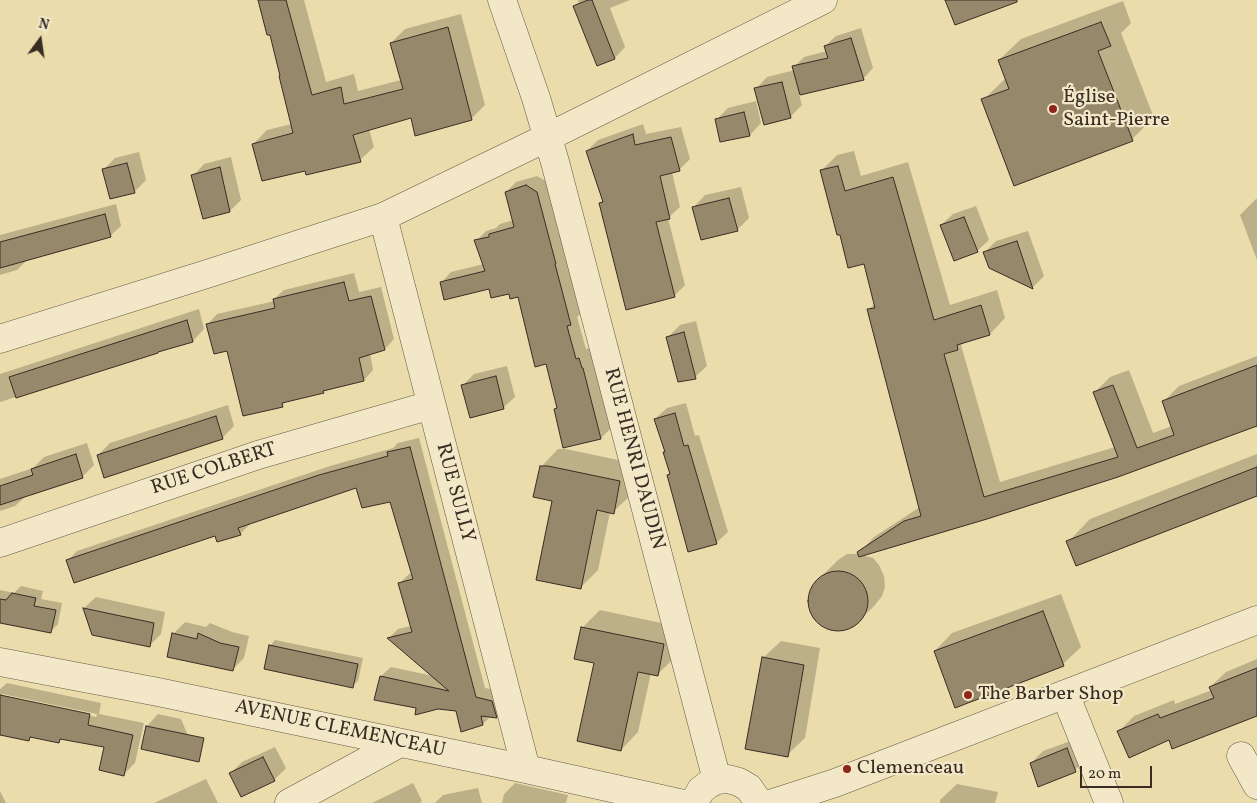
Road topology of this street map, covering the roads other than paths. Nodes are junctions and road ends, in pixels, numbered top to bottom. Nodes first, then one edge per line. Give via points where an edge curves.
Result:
1 (502, 0) edge
2 (823, 0) edge
3 (548, 137) junction
4 (383, 217) junction
5 (0, 339) edge
6 (431, 406) junction
7 (0, 543) edge
8 (1257, 620) edge
9 (0, 662) edge
10 (1065, 694) junction
11 (400, 743) junction
12 (1240, 756) dead end
13 (526, 769) junction
14 (717, 780) junction
15 (1257, 785) edge
16 (289, 803) edge
17 (679, 803) edge
18 (694, 803) edge
19 (758, 803) edge
20 (773, 803) edge
21 (1109, 803) edge

1 - 3 street, RUE HENRI DAUDIN
2 - 3 street
3 - 4 street
3 - 14 street, RUE HENRI DAUDIN
4 - 5 street
4 - 6 street, RUE SULLY
6 - 7 street, RUE COLBERT via 258,455
6 - 13 street, RUE SULLY
8 - 10 street
9 - 11 street, AVENUE CLEMENCEAU
10 - 20 street via 835,783
10 - 21 street
11 - 13 street, AVENUE CLEMENCEAU
11 - 16 street
12 - 15 street
13 - 17 street, AVENUE CLEMENCEAU
14 - 18 street via 701,790
14 - 19 street via 739,782 749,788

